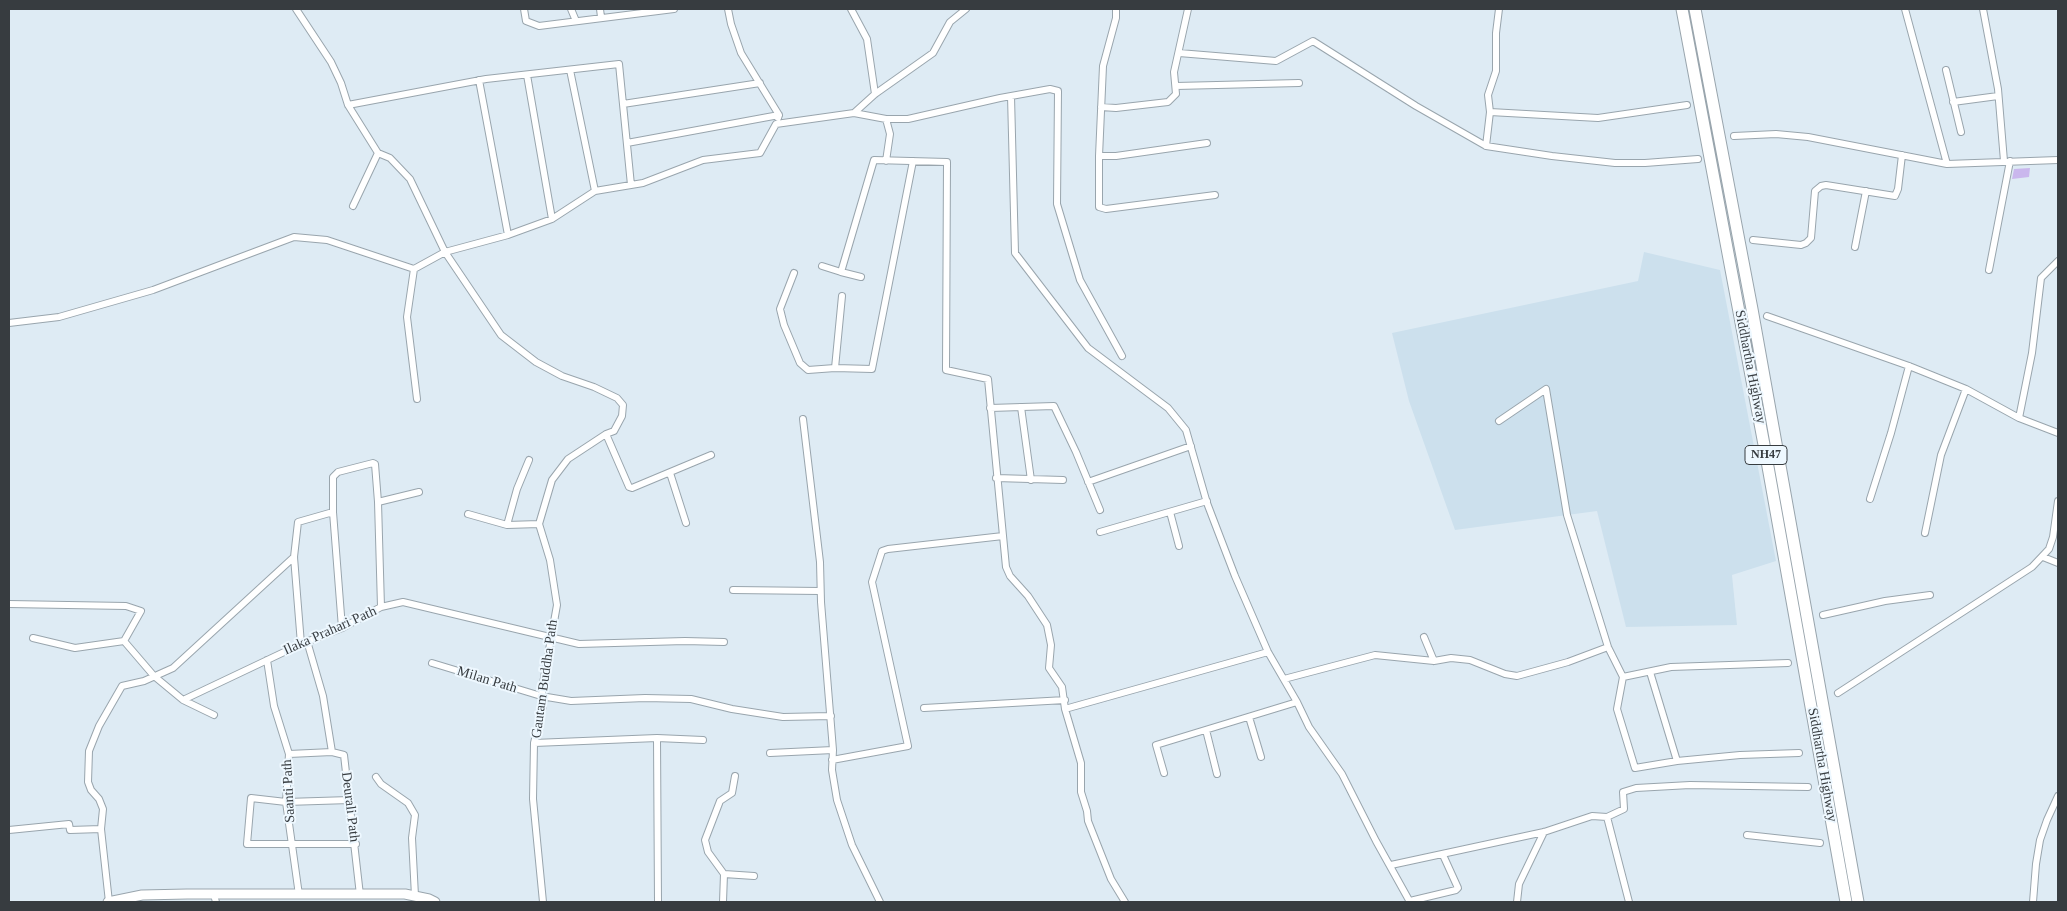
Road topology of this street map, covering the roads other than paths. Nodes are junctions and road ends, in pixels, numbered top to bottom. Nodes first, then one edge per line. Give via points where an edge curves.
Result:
1 (296, 9) edge
2 (524, 9) edge
3 (571, 9) edge
4 (600, 9) edge
5 (674, 9) edge
6 (728, 9) edge
7 (851, 9) edge
8 (966, 9) edge
9 (1116, 9) edge
10 (1188, 9) edge
11 (1499, 9) edge
12 (1682, 9) edge
13 (1695, 9) edge
14 (1905, 9) edge
15 (1984, 9) edge
16 (631, 11) edge
17 (601, 17) junction
18 (576, 21) junction
19 (1179, 53) junction
20 (570, 70) junction
21 (1946, 70) dead end
22 (526, 75) junction
23 (479, 80) junction
24 (760, 82) junction
25 (1299, 83) dead end
26 (1176, 86) junction
27 (875, 94) junction
28 (1011, 96) junction
29 (1998, 96) junction
30 (1953, 102) junction
31 (623, 104) junction
32 (1687, 104) dead end
33 (348, 105) junction
34 (1101, 107) junction
35 (1490, 112) junction
36 (854, 113) junction
37 (779, 115) junction
38 (886, 119) junction
39 (776, 124) junction
40 (1961, 132) dead end
41 (1734, 136) dead end
42 (627, 143) junction
43 (1207, 143) dead end
44 (1486, 146) junction
45 (378, 153) junction
46 (1099, 156) junction
47 (1902, 156) junction
48 (1698, 159) dead end
49 (886, 160) junction
50 (2058, 160) edge
51 (913, 161) junction
52 (2007, 161) junction
53 (1947, 164) junction
54 (631, 185) junction
55 (595, 191) junction
56 (1866, 191) junction
57 (1216, 196) dead end
58 (353, 206) dead end
59 (552, 219) junction
60 (508, 235) junction
61 (1753, 240) dead end
62 (1855, 247) dead end
63 (445, 252) junction
64 (2058, 261) edge
65 (822, 266) dead end
66 (414, 269) junction
67 (1988, 270) dead end
68 (841, 272) junction
69 (794, 273) dead end
70 (861, 277) dead end
71 (842, 296) dead end
72 (1767, 316) dead end
73 (9, 323) edge
74 (1122, 356) dead end
75 (1909, 366) junction
76 (835, 368) junction
77 (1966, 389) junction
78 (417, 399) dead end
79 (1021, 407) junction
80 (990, 408) junction
81 (803, 418) dead end
82 (2019, 418) junction
83 (1499, 421) dead end
84 (2058, 433) edge
85 (606, 434) junction
86 (1191, 446) junction
87 (711, 455) dead end
88 (529, 460) dead end
89 (670, 473) junction
90 (996, 478) junction
91 (1031, 480) junction
92 (1063, 480) dead end
93 (1088, 482) junction
94 (418, 492) dead end
95 (1870, 499) dead end
96 (1207, 501) junction
97 (2058, 501) edge
98 (378, 502) junction
99 (1100, 510) dead end
100 (333, 512) junction
101 (1170, 512) junction
102 (468, 514) dead end
103 (2056, 518) edge
104 (686, 523) dead end
105 (539, 524) junction
106 (507, 525) junction
107 (1100, 532) dead end
108 (1925, 533) dead end
109 (1003, 536) junction
110 (1179, 546) dead end
111 (294, 557) junction
112 (2043, 557) junction
113 (2058, 563) edge
114 (733, 590) dead end
115 (820, 591) junction
116 (1930, 595) dead end
117 (9, 604) edge
118 (381, 607) junction
119 (1823, 615) dead end
120 (342, 628) junction
121 (551, 637) junction
122 (1424, 637) dead end
123 (33, 638) dead end
124 (124, 641) junction
125 (304, 642) junction
126 (724, 642) dead end
127 (1608, 648) junction
128 (1268, 652) junction
129 (267, 660) junction
130 (1434, 661) junction
131 (432, 663) dead end
132 (1788, 663) dead end
133 (1650, 672) junction
134 (154, 676) junction
135 (1623, 677) junction
136 (1284, 679) junction
137 (1838, 693) dead end
138 (541, 696) junction
139 (183, 700) junction
140 (1065, 700) junction
141 (1297, 702) junction
142 (924, 708) dead end
143 (1065, 709) junction
144 (214, 715) dead end
145 (831, 716) junction
146 (1249, 717) junction
147 (1206, 730) junction
148 (657, 738) junction
149 (703, 740) dead end
150 (534, 743) junction
151 (833, 750) junction
152 (332, 752) junction
153 (770, 753) dead end
154 (1799, 753) dead end
155 (289, 754) junction
156 (1261, 757) dead end
157 (832, 760) junction
158 (1677, 761) junction
159 (1164, 773) dead end
160 (1217, 774) dead end
161 (735, 776) dead end
162 (376, 777) dead end
163 (1808, 787) dead end
164 (350, 800) junction
165 (2058, 800) edge
166 (286, 802) junction
167 (1607, 817) junction
168 (101, 829) junction
169 (9, 830) edge
170 (1544, 832) junction
171 (1747, 835) dead end
172 (1820, 843) dead end
173 (292, 844) junction
174 (356, 844) junction
175 (1443, 855) junction
176 (1391, 865) junction
177 (724, 874) junction
178 (754, 876) dead end
179 (299, 895) junction
180 (360, 895) junction
181 (415, 896) junction
182 (215, 899) edge
183 (108, 902) edge
184 (434, 902) edge
185 (543, 902) edge
186 (658, 902) edge
187 (723, 902) edge
188 (880, 902) edge
189 (1125, 902) edge
190 (1410, 902) edge
191 (1517, 902) edge
192 (1629, 902) edge
193 (1846, 902) edge
194 (1858, 902) edge
195 (2034, 902) edge

1 - 33 street via 331,62
2 - 18 street via 526,21 539,26
3 - 18 street
4 - 17 street
5 - 16 street
6 - 24 street via 741,53
7 - 27 street via 867,39
8 - 27 street via 950,22 933,53
9 - 34 street via 1104,66
10 - 19 street
11 - 35 street via 1496,71 1488,95
12 - 193 highway, Siddhartha Highway / NH47
13 - 194 highway, Siddhartha Highway / NH47
14 - 53 street
15 - 29 street
16 - 17 street
17 - 18 street
19 - 26 street via 1174,72
19 - 44 street via 1276,61 1313,41
20 - 22 street
20 - 31 street via 619,64
20 - 55 street
21 - 30 street
22 - 23 street
22 - 59 street
23 - 33 street
23 - 60 street
24 - 31 street
24 - 37 street
25 - 26 street
26 - 34 street via 1176,94 1168,102
27 - 36 street
28 - 38 street via 908,118
28 - 74 street via 1050,89 1058,91 1057,204 1080,280
28 - 86 street via 1015,253 1088,348 1168,408 1186,430
29 - 30 street
29 - 52 street
30 - 40 street
31 - 42 street
32 - 35 street via 1598,118
33 - 45 street
34 - 46 street
35 - 44 street
36 - 38 street
36 - 39 street
37 - 39 street
37 - 42 street
38 - 49 street via 890,134
39 - 54 street via 760,153 702,160
41 - 47 street via 1776,134 1808,137
42 - 54 street
43 - 46 street
44 - 48 street via 1616,163
45 - 58 street
45 - 63 street via 390,158 410,179
46 - 57 street via 1099,207 1106,209
47 - 53 street
47 - 56 street via 1895,196
49 - 51 street
49 - 68 street via 874,160
50 - 52 street
51 - 76 street via 872,369
51 - 80 street via 947,162 946,370 988,379
52 - 53 street
52 - 67 street
54 - 55 street
55 - 59 street
56 - 61 street via 1826,185 1818,188 1810,238 1806,243
56 - 62 street
59 - 60 street
60 - 63 street
63 - 66 street
63 - 85 street via 501,335 536,362 617,398 623,405 622,416 614,430
64 - 82 street via 2041,278 2032,354
65 - 68 street
66 - 73 street via 327,240 294,237 153,290 59,317
66 - 78 street via 407,317
68 - 70 street
69 - 76 street via 780,309 784,325 800,362 808,370
71 - 76 street
72 - 75 street
75 - 77 street
75 - 95 street
77 - 82 street
77 - 108 street via 1941,455
79 - 80 street
79 - 91 street
79 - 93 street via 1054,406
80 - 90 street
81 - 115 street via 820,562
82 - 84 street
83 - 127 street via 1546,389 1567,515
85 - 89 street via 629,487 635,488
85 - 105 street via 568,459 552,480
86 - 93 street
86 - 96 street
87 - 89 street
88 - 106 street
89 - 104 street
90 - 91 street
90 - 109 street
91 - 92 street
93 - 99 street
94 - 98 street
96 - 101 street
96 - 128 street via 1234,576
97 - 103 street
98 - 100 street via 373,463 335,474
98 - 118 street
100 - 111 street, Deurali Path via 298,522
100 - 120 street
101 - 107 street
101 - 110 street
102 - 106 street
103 - 112 street via 2053,537
105 - 106 street
105 - 121 street, Gautam Buddha Path via 550,560 557,605
109 - 140 street via 1010,576 1047,625 1051,644 1049,668 1062,688
109 - 157 street via 882,551 872,582 908,746
111 - 125 street, Deurali Path
111 - 134 street via 173,668
112 - 113 street
112 - 137 street
114 - 115 street
115 - 145 street
116 - 119 street
117 - 124 street via 126,606 141,611
118 - 120 street, Ilaka Prahari Path
118 - 121 street, Ilaka Prahari Path via 403,602
120 - 125 street, Ilaka Prahari Path
121 - 126 street, Ilaka Prahari Path via 579,644
121 - 138 street, Gautam Buddha Path
122 - 130 street
123 - 124 street via 75,648
124 - 134 street
125 - 129 street, Ilaka Prahari Path
125 - 152 street, Deurali Path via 323,696
127 - 130 street via 1517,676 1470,660 1451,658
127 - 135 street
128 - 136 street
128 - 143 street
129 - 139 street, Ilaka Prahari Path
129 - 155 street, Saanti Path via 274,706
130 - 136 street via 1375,655
131 - 138 street, Milan Path
132 - 133 street via 1671,667
133 - 135 street
133 - 158 street
134 - 139 street
134 - 168 street via 122,686 93,738 89,751 88,782 103,809
135 - 158 street via 1616,709 1635,768
136 - 141 street
138 - 145 street, Milan Path via 571,701 690,698 732,710 783,717
138 - 150 street, Gautam Buddha Path via 543,706
139 - 144 street
140 - 142 street
140 - 143 street
141 - 146 street
141 - 176 street via 1309,727 1342,774
143 - 189 street via 1081,763 1081,792 1088,821 1107,871
145 - 151 street
146 - 147 street
146 - 156 street
147 - 159 street via 1156,745
147 - 160 street
148 - 149 street
148 - 150 street
148 - 186 street
150 - 185 street, Gautam Buddha Path via 533,799
151 - 153 street
151 - 157 street
152 - 155 street
152 - 164 street, Deurali Path via 344,755
154 - 158 street
155 - 166 street, Saanti Path
157 - 188 street via 837,800 846,828
161 - 177 street via 732,793 720,801 705,840 708,852
162 - 181 street via 408,803 416,814 412,838
163 - 167 street via 1690,785 1636,788 1623,792 1624,809
164 - 166 street
164 - 174 street, Deurali Path
165 - 195 street via 2040,840
166 - 173 street, Saanti Path
166 - 173 street via 251,798 246,844
167 - 170 street via 1592,816
167 - 192 street
168 - 169 street via 70,830 69,824
168 - 183 street
170 - 175 street
170 - 191 street via 1519,884
171 - 172 street
173 - 174 street
173 - 179 street, Saanti Path
174 - 180 street, Deurali Path
175 - 176 street
175 - 190 street via 1458,888
176 - 190 street
177 - 178 street
177 - 187 street
179 - 180 street
179 - 182 street
180 - 181 street
181 - 184 street
182 - 183 street via 142,895

